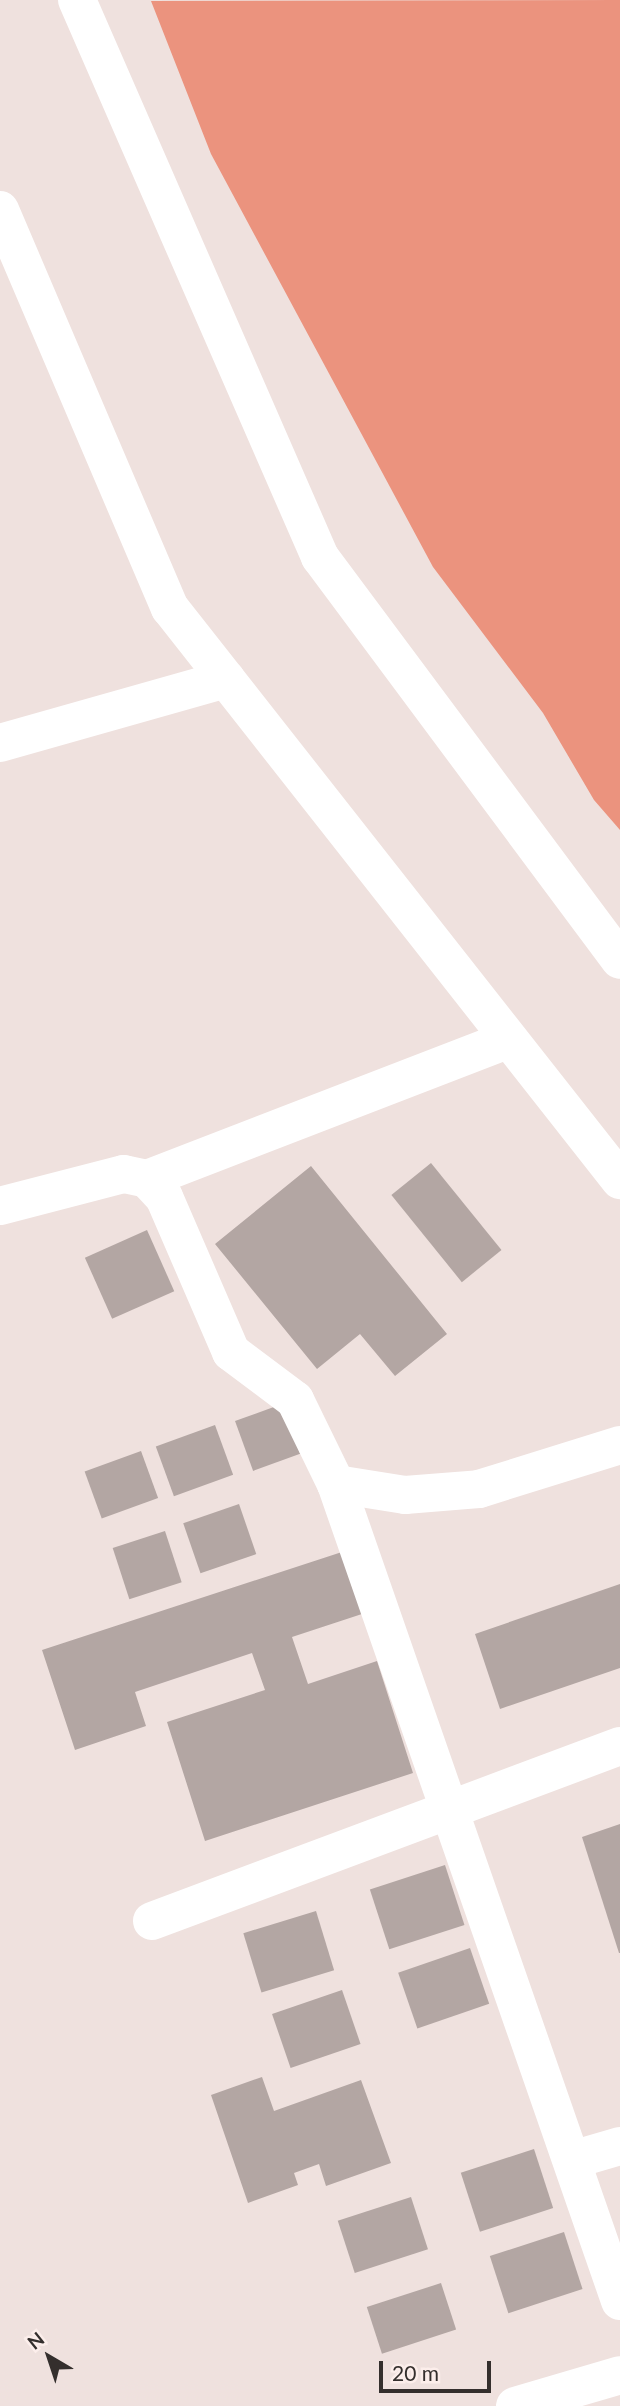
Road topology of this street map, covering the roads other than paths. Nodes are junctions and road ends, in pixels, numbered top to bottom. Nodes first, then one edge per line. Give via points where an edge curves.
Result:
1 (77, 0) edge
2 (0, 210) edge
3 (226, 679) junction
4 (0, 743) edge
5 (620, 960) edge
6 (509, 1039) junction
7 (147, 1179) junction
8 (620, 1180) edge
9 (0, 1206) edge
10 (620, 1445) edge
11 (336, 1485) junction
12 (620, 1746) edge
13 (449, 1807) junction
14 (152, 1921) dead end
15 (620, 2146) edge
16 (572, 2160) junction
17 (620, 2301) edge
18 (620, 2375) edge
19 (620, 2387) edge
20 (515, 2406) edge
21 (562, 2406) edge

1 - 5 street via 320,557
2 - 3 street via 170,608
3 - 4 street
3 - 6 street
6 - 7 street
6 - 8 street
7 - 9 street via 124,1174
7 - 11 street via 164,1197 232,1352 295,1400
10 - 11 street via 480,1489 405,1495
11 - 13 street
12 - 13 street
13 - 14 street
13 - 16 street
15 - 16 street
16 - 17 street
18 - 20 street
19 - 21 street

